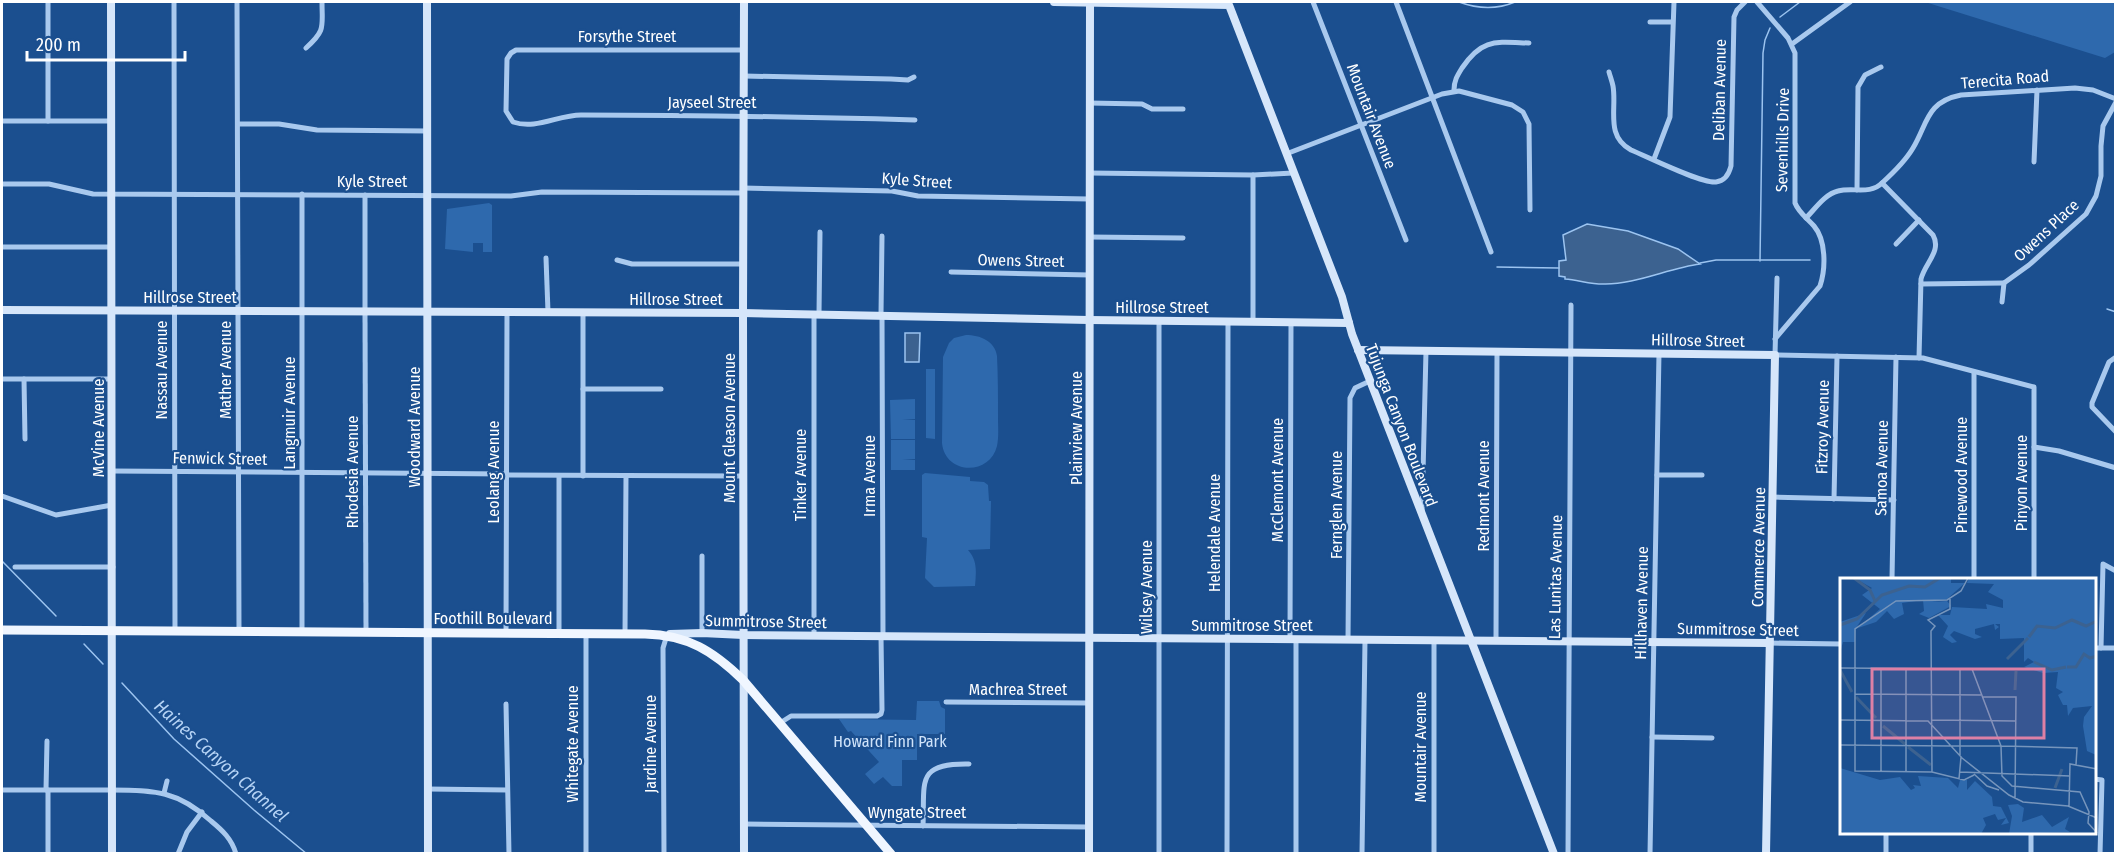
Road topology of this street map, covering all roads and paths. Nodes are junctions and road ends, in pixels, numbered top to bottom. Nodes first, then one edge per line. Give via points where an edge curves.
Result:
1 (48, 2) edge
2 (111, 2) edge
3 (174, 2) edge
4 (237, 2) edge
5 (322, 2) edge
6 (427, 2) edge
7 (744, 2) edge
8 (1054, 2) edge
9 (1090, 2) edge
10 (1313, 2) edge
11 (1396, 2) edge
12 (1674, 2) edge
13 (1745, 2) edge
14 (1757, 2) edge
15 (1850, 2) edge
16 (1229, 3) edge
17 (1650, 22) dead end
18 (1672, 22) junction
19 (1529, 43) dead end
20 (1792, 44) junction
21 (306, 48) dead end
22 (744, 50) junction
23 (1881, 67) dead end
24 (1609, 72) dead end
25 (744, 76) junction
26 (914, 77) dead end
27 (1454, 90) junction
28 (2037, 90) junction
29 (1431, 98) junction
30 (2115, 100) edge
31 (1089, 103) junction
32 (1183, 109) dead end
33 (744, 116) junction
34 (511, 120) joint
35 (915, 120) dead end
36 (2, 121) edge
37 (48, 121) junction
38 (110, 122) junction
39 (237, 124) junction
40 (1360, 124) junction
41 (428, 131) junction
42 (1286, 154) junction
43 (1654, 159) junction
44 (2034, 162) dead end
45 (1089, 173) junction
46 (1293, 173) junction
47 (1253, 175) junction
48 (1882, 183) junction
49 (2, 184) edge
50 (743, 190) junction
51 (1857, 190) junction
52 (110, 194) junction
53 (174, 194) junction
54 (238, 194) junction
55 (302, 194) junction
56 (365, 195) junction
57 (428, 195) junction
58 (1089, 199) junction
59 (1530, 210) dead end
60 (1806, 218) junction
61 (1919, 220) junction
62 (820, 231) dead end
63 (882, 236) dead end
64 (1089, 237) junction
65 (1183, 238) dead end
66 (1406, 240) dead end
67 (1896, 244) dead end
68 (2, 247) edge
69 (111, 247) junction
70 (1491, 252) dead end
71 (546, 258) dead end
72 (617, 260) dead end
73 (743, 264) junction
74 (951, 272) dead end
75 (1090, 275) junction
76 (1777, 278) dead end
77 (1921, 284) junction
78 (2004, 284) junction
79 (2002, 302) dead end
80 (1570, 305) dead end
81 (2, 310) edge
82 (111, 310) junction
83 (175, 310) junction
84 (238, 311) junction
85 (302, 311) junction
86 (365, 312) junction
87 (428, 312) junction
88 (507, 312) junction
89 (548, 312) junction
90 (583, 312) junction
91 (742, 313) junction
92 (817, 314) junction
93 (881, 315) junction
94 (1089, 320) junction
95 (1159, 321) junction
96 (1228, 321) junction
97 (1252, 321) junction
98 (1291, 322) junction
99 (1349, 323) junction
100 (1775, 339) junction
101 (1358, 350) junction
102 (1426, 351) junction
103 (1497, 352) junction
104 (1570, 352) junction
105 (1659, 353) junction
106 (1775, 355) junction
107 (1837, 356) junction
108 (1896, 357) junction
109 (2115, 357) edge
110 (1919, 358) junction
111 (1974, 372) junction
112 (2, 379) edge
113 (24, 379) junction
114 (111, 379) junction
115 (1370, 381) junction
116 (2034, 387) joint
117 (583, 389) junction
118 (661, 389) dead end
119 (2115, 432) edge
120 (25, 439) dead end
121 (2034, 447) junction
122 (2115, 468) edge
123 (112, 471) junction
124 (175, 471) junction
125 (239, 472) junction
126 (302, 472) junction
127 (365, 473) junction
128 (428, 474) junction
129 (507, 475) junction
130 (1657, 475) junction
131 (1702, 475) dead end
132 (559, 476) junction
133 (583, 476) junction
134 (626, 476) junction
135 (743, 476) junction
136 (2, 496) edge
137 (1772, 497) junction
138 (1834, 499) junction
139 (1894, 500) junction
140 (112, 505) junction
141 (1422, 515) junction
142 (702, 556) dead end
143 (15, 567) dead end
144 (113, 567) junction
145 (2115, 571) edge
146 (1892, 578) edge
147 (1974, 578) edge
148 (2034, 578) edge
149 (2, 630) edge
150 (112, 630) junction
151 (175, 631) junction
152 (239, 631) junction
153 (303, 632) junction
154 (366, 632) junction
155 (427, 633) junction
156 (506, 633) junction
157 (702, 633) junction
158 (559, 634) junction
159 (586, 634) junction
160 (625, 634) junction
161 (664, 635) junction
162 (743, 635) junction
163 (814, 635) junction
164 (882, 636) junction
165 (1089, 638) junction
166 (1159, 638) junction
167 (1228, 639) junction
168 (1293, 639) junction
169 (1348, 639) junction
170 (1365, 640) junction
171 (1434, 640) junction
172 (1471, 640) junction
173 (1496, 641) junction
174 (1568, 641) junction
175 (1654, 642) junction
176 (1769, 643) junction
177 (1840, 644) edge
178 (2096, 648) edge
179 (2102, 648) junction
180 (2115, 648) edge
181 (743, 680) junction
182 (946, 702) dead end
183 (1089, 703) junction
184 (507, 704) dead end
185 (780, 723) junction
186 (1652, 737) junction
187 (1712, 738) dead end
188 (47, 741) dead end
189 (969, 764) dead end
190 (2096, 779) edge
191 (167, 781) dead end
192 (428, 789) junction
193 (2, 790) edge
194 (47, 790) junction
195 (112, 790) junction
196 (507, 790) junction
197 (164, 793) junction
198 (202, 812) junction
199 (744, 824) junction
200 (867, 825) junction
201 (923, 826) junction
202 (1089, 827) junction
203 (1887, 834) edge
204 (2031, 834) edge
205 (1568, 851) edge
206 (1554, 853) edge
207 (48, 854) edge
208 (112, 854) edge
209 (178, 854) edge
210 (236, 854) edge
211 (428, 854) edge
212 (509, 854) edge
213 (586, 854) edge
214 (664, 854) edge
215 (744, 854) edge
216 (891, 854) edge
217 (1089, 854) edge
218 (1159, 854) edge
219 (1227, 854) edge
220 (1296, 854) edge
221 (1362, 854) edge
222 (1434, 854) edge
223 (1650, 854) edge
224 (1766, 854) edge
225 (1886, 854) edge
226 (2031, 854) edge
227 (2100, 854) edge

1 - 37 street
2 - 38 street, McVine Avenue
3 - 53 street, Nassau Avenue
4 - 39 street, Mather Avenue
5 - 21 street via 322,30
6 - 41 street, Woodward Avenue
7 - 22 street, Mount Gleason Avenue
8 - 9 street
9 - 16 street
9 - 31 street, Plainview Avenue
10 - 40 street, Mountair Avenue
11 - 29 street
12 - 18 street
13 - 43 street, Deliban Avenue via 1734,17 1729,173 1722,180 1707,182
14 - 20 street
15 - 20 street
16 - 42 street, Tujunga Canyon Boulevard
17 - 18 street
18 - 43 street via 1670,117
19 - 27 street via 1496,42 1482,46 1455,80
20 - 60 street, Sevenhills Drive via 1797,62 1796,203
22 - 25 street, Mount Gleason Avenue
22 - 34 street, Forsythe Street via 518,50 511,53 507,62 506,111
23 - 51 street via 1867,73 1859,84
24 - 43 street via 1616,134 1627,148
25 - 26 street via 891,80
25 - 33 street, Mount Gleason Avenue
27 - 29 street
27 - 59 street via 1512,105 1526,115
28 - 30 street, Terecita Road via 2086,89
28 - 44 street
28 - 48 street, Terecita Road via 1961,95 1943,101 1926,117 1913,148
29 - 40 street
29 - 70 street
30 - 78 street, Owens Place via 2103,126 2102,176 2097,196 2086,213
31 - 32 street
31 - 45 street, Plainview Avenue
33 - 34 street, Jayseel Street via 573,115 535,124
33 - 35 street, Jayseel Street
33 - 50 street, Mount Gleason Avenue
36 - 37 street
37 - 38 street
38 - 52 street, McVine Avenue
39 - 41 street via 279,124 317,130
39 - 54 street, Mather Avenue
40 - 42 street
40 - 66 street, Mountair Avenue
41 - 57 street, Woodward Avenue
42 - 46 street, Tujunga Canyon Boulevard
45 - 47 street
45 - 58 street, Plainview Avenue
46 - 47 street
46 - 99 street, Tujunga Canyon Boulevard
47 - 97 street
48 - 51 street via 1872,189
48 - 61 street
49 - 52 street, Kyle Street via 49,184
50 - 57 street, Kyle Street
50 - 58 street, Kyle Street
50 - 73 street, Mount Gleason Avenue
51 - 60 street via 1832,193
52 - 53 street, Kyle Street
52 - 69 street, McVine Avenue
53 - 54 street, Kyle Street
53 - 83 street, Nassau Avenue
54 - 55 street, Kyle Street
54 - 84 street, Mather Avenue
55 - 56 street, Kyle Street
55 - 85 street, Langmuir Avenue
56 - 57 street, Kyle Street
56 - 86 street, Rhodesia Avenue
57 - 87 street, Woodward Avenue
58 - 64 street, Plainview Avenue
60 - 100 street, Sevenhills Drive via 1822,243 1822,279 1814,295
61 - 67 street
61 - 77 street via 1933,235 1937,247
62 - 92 street, Tinker Avenue
63 - 93 street, Irma Avenue
64 - 65 street
64 - 75 street, Plainview Avenue
68 - 69 street
69 - 82 street, McVine Avenue
71 - 89 street
72 - 73 street via 632,264
73 - 91 street, Mount Gleason Avenue
74 - 75 street, Owens Street
75 - 94 street, Plainview Avenue
76 - 100 street, Commerce Avenue
77 - 78 street
77 - 110 street
78 - 79 street
80 - 104 street, Las Lunitas Avenue
81 - 82 street, Hillrose Street
82 - 83 street, Hillrose Street
82 - 114 street, McVine Avenue
83 - 84 street, Hillrose Street
83 - 124 street, Nassau Avenue
84 - 85 street, Hillrose Street
84 - 125 street, Mather Avenue
85 - 86 street, Hillrose Street
85 - 126 street, Langmuir Avenue
86 - 87 street, Hillrose Street
86 - 127 street, Rhodesia Avenue
87 - 88 street, Hillrose Street
87 - 128 street, Woodward Avenue
88 - 89 street, Hillrose Street
88 - 129 street, Leolang Avenue
89 - 90 street, Hillrose Street
90 - 91 street, Hillrose Street
90 - 117 street
91 - 92 street, Hillrose Street
91 - 135 street, Mount Gleason Avenue
92 - 93 street, Hillrose Street
92 - 163 street, Tinker Avenue
93 - 94 street, Hillrose Street
93 - 164 street, Irma Avenue
94 - 95 street, Hillrose Street
94 - 165 street, Plainview Avenue
95 - 96 street, Hillrose Street
95 - 166 street, Wilsey Avenue
96 - 97 street, Hillrose Street
96 - 167 street, Helendale Avenue
97 - 98 street, Hillrose Street
98 - 99 street, Hillrose Street
98 - 168 street, McClemont Avenue
99 - 101 street, Tujunga Canyon Boulevard
100 - 106 street, Commerce Avenue
101 - 102 street, Hillrose Street
101 - 115 street, Tujunga Canyon Boulevard
102 - 103 street, Hillrose Street
102 - 141 street
103 - 104 street, Hillrose Street
103 - 173 street, Redmont Avenue
104 - 105 street, Hillrose Street
104 - 174 street, Las Lunitas Avenue
105 - 106 street, Hillrose Street
105 - 130 street, Hillhaven Avenue
106 - 107 street, Hillrose Street
106 - 137 street, Commerce Avenue
107 - 108 street, Hillrose Street
107 - 138 street, Fitzroy Avenue
108 - 110 street, Hillrose Street
108 - 139 street, Samoa Avenue
109 - 119 street via 2109,362 2092,403
110 - 111 street, Hillrose Street
111 - 116 street, Hillrose Street
111 - 147 street, Pinewood Avenue
112 - 113 street
113 - 114 street
113 - 120 street
114 - 123 street, McVine Avenue
115 - 141 street, Tujunga Canyon Boulevard
115 - 169 street, Fernglen Avenue via 1355,388 1350,398
116 - 121 street, Pinyon Avenue
117 - 118 street
117 - 133 street
121 - 122 street
121 - 148 street, Pinyon Avenue
123 - 124 street, Fenwick Street
123 - 140 street, McVine Avenue
124 - 125 street, Fenwick Street
124 - 151 street, Nassau Avenue
125 - 126 street, Fenwick Street
125 - 152 street, Mather Avenue
126 - 127 street, Fenwick Street
126 - 153 street, Langmuir Avenue
127 - 128 street, Fenwick Street
127 - 154 street, Rhodesia Avenue
128 - 129 street, Fenwick Street
128 - 155 street, Woodward Avenue
129 - 132 street, Fenwick Street
129 - 156 street, Leolang Avenue
130 - 131 street
130 - 175 street, Hillhaven Avenue
132 - 133 street, Fenwick Street
132 - 158 street
133 - 134 street, Fenwick Street
134 - 135 street, Fenwick Street
134 - 160 street
135 - 162 street, Mount Gleason Avenue
136 - 140 street via 56,515
137 - 138 street
137 - 176 street, Commerce Avenue
138 - 139 street
139 - 146 street, Samoa Avenue
140 - 144 street, McVine Avenue
141 - 172 street, Tujunga Canyon Boulevard
142 - 157 street
143 - 144 street
144 - 150 street, McVine Avenue
145 - 179 street via 2103,564
149 - 150 main road, Foothill Boulevard
150 - 151 main road, Foothill Boulevard
150 - 195 street, McVine Avenue
151 - 152 main road, Foothill Boulevard
152 - 153 main road, Foothill Boulevard
153 - 154 main road, Foothill Boulevard
154 - 155 main road, Foothill Boulevard
155 - 156 main road, Foothill Boulevard
155 - 192 street, Woodward Avenue
156 - 158 main road, Foothill Boulevard
157 - 161 street, Summitrose Street
157 - 162 street, Summitrose Street
158 - 159 main road, Foothill Boulevard
159 - 160 main road, Foothill Boulevard
159 - 213 street, Whitegate Avenue
160 - 161 main road, Foothill Boulevard
161 - 181 main road, Foothill Boulevard via 704,648
161 - 214 street, Jardine Avenue
162 - 163 street, Summitrose Street
162 - 181 street, Mount Gleason Avenue
163 - 164 street, Summitrose Street
164 - 165 street, Summitrose Street
164 - 185 street, Irma Avenue via 881,714 791,716
165 - 166 street, Summitrose Street
165 - 183 street, Plainview Avenue
166 - 167 street, Summitrose Street
166 - 218 street, Wilsey Avenue
167 - 168 street, Summitrose Street
167 - 219 street, Helendale Avenue
168 - 169 street, Summitrose Street
168 - 220 street, McClemont Avenue
169 - 170 street, Summitrose Street
170 - 171 street, Summitrose Street
170 - 221 street
171 - 172 street, Summitrose Street
171 - 222 street, Mountair Avenue
172 - 173 street, Summitrose Street
172 - 206 street, Tujunga Canyon Boulevard
173 - 174 street, Summitrose Street
174 - 175 street, Summitrose Street
174 - 205 street, Las Lunitas Avenue
175 - 176 street, Summitrose Street
175 - 186 street, Hillhaven Avenue
176 - 177 street, Summitrose Street
176 - 224 street, Commerce Avenue
178 - 179 street
179 - 180 street
181 - 185 main road, Foothill Boulevard
181 - 199 street, Mount Gleason Avenue
182 - 183 street, Machrea Street
183 - 202 street, Plainview Avenue
184 - 196 street
185 - 200 main road, Foothill Boulevard
186 - 187 street
186 - 223 street, Hillhaven Avenue
188 - 194 street
189 - 201 street via 939,766 928,774
190 - 227 street via 2102,780
191 - 197 street
192 - 196 street
192 - 211 street, Woodward Avenue
193 - 194 street
194 - 195 street
194 - 207 street
195 - 197 street
195 - 208 street, McVine Avenue
196 - 212 street
197 - 198 street
198 - 209 street via 187,832
198 - 210 street via 226,834
199 - 200 street, Wyngate Street
199 - 215 street, Mount Gleason Avenue
200 - 201 street, Wyngate Street
200 - 216 main road, Foothill Boulevard
201 - 202 street, Wyngate Street
202 - 217 street, Plainview Avenue
203 - 225 street
204 - 226 street
205 - 206 street, Las Lunitas Avenue

